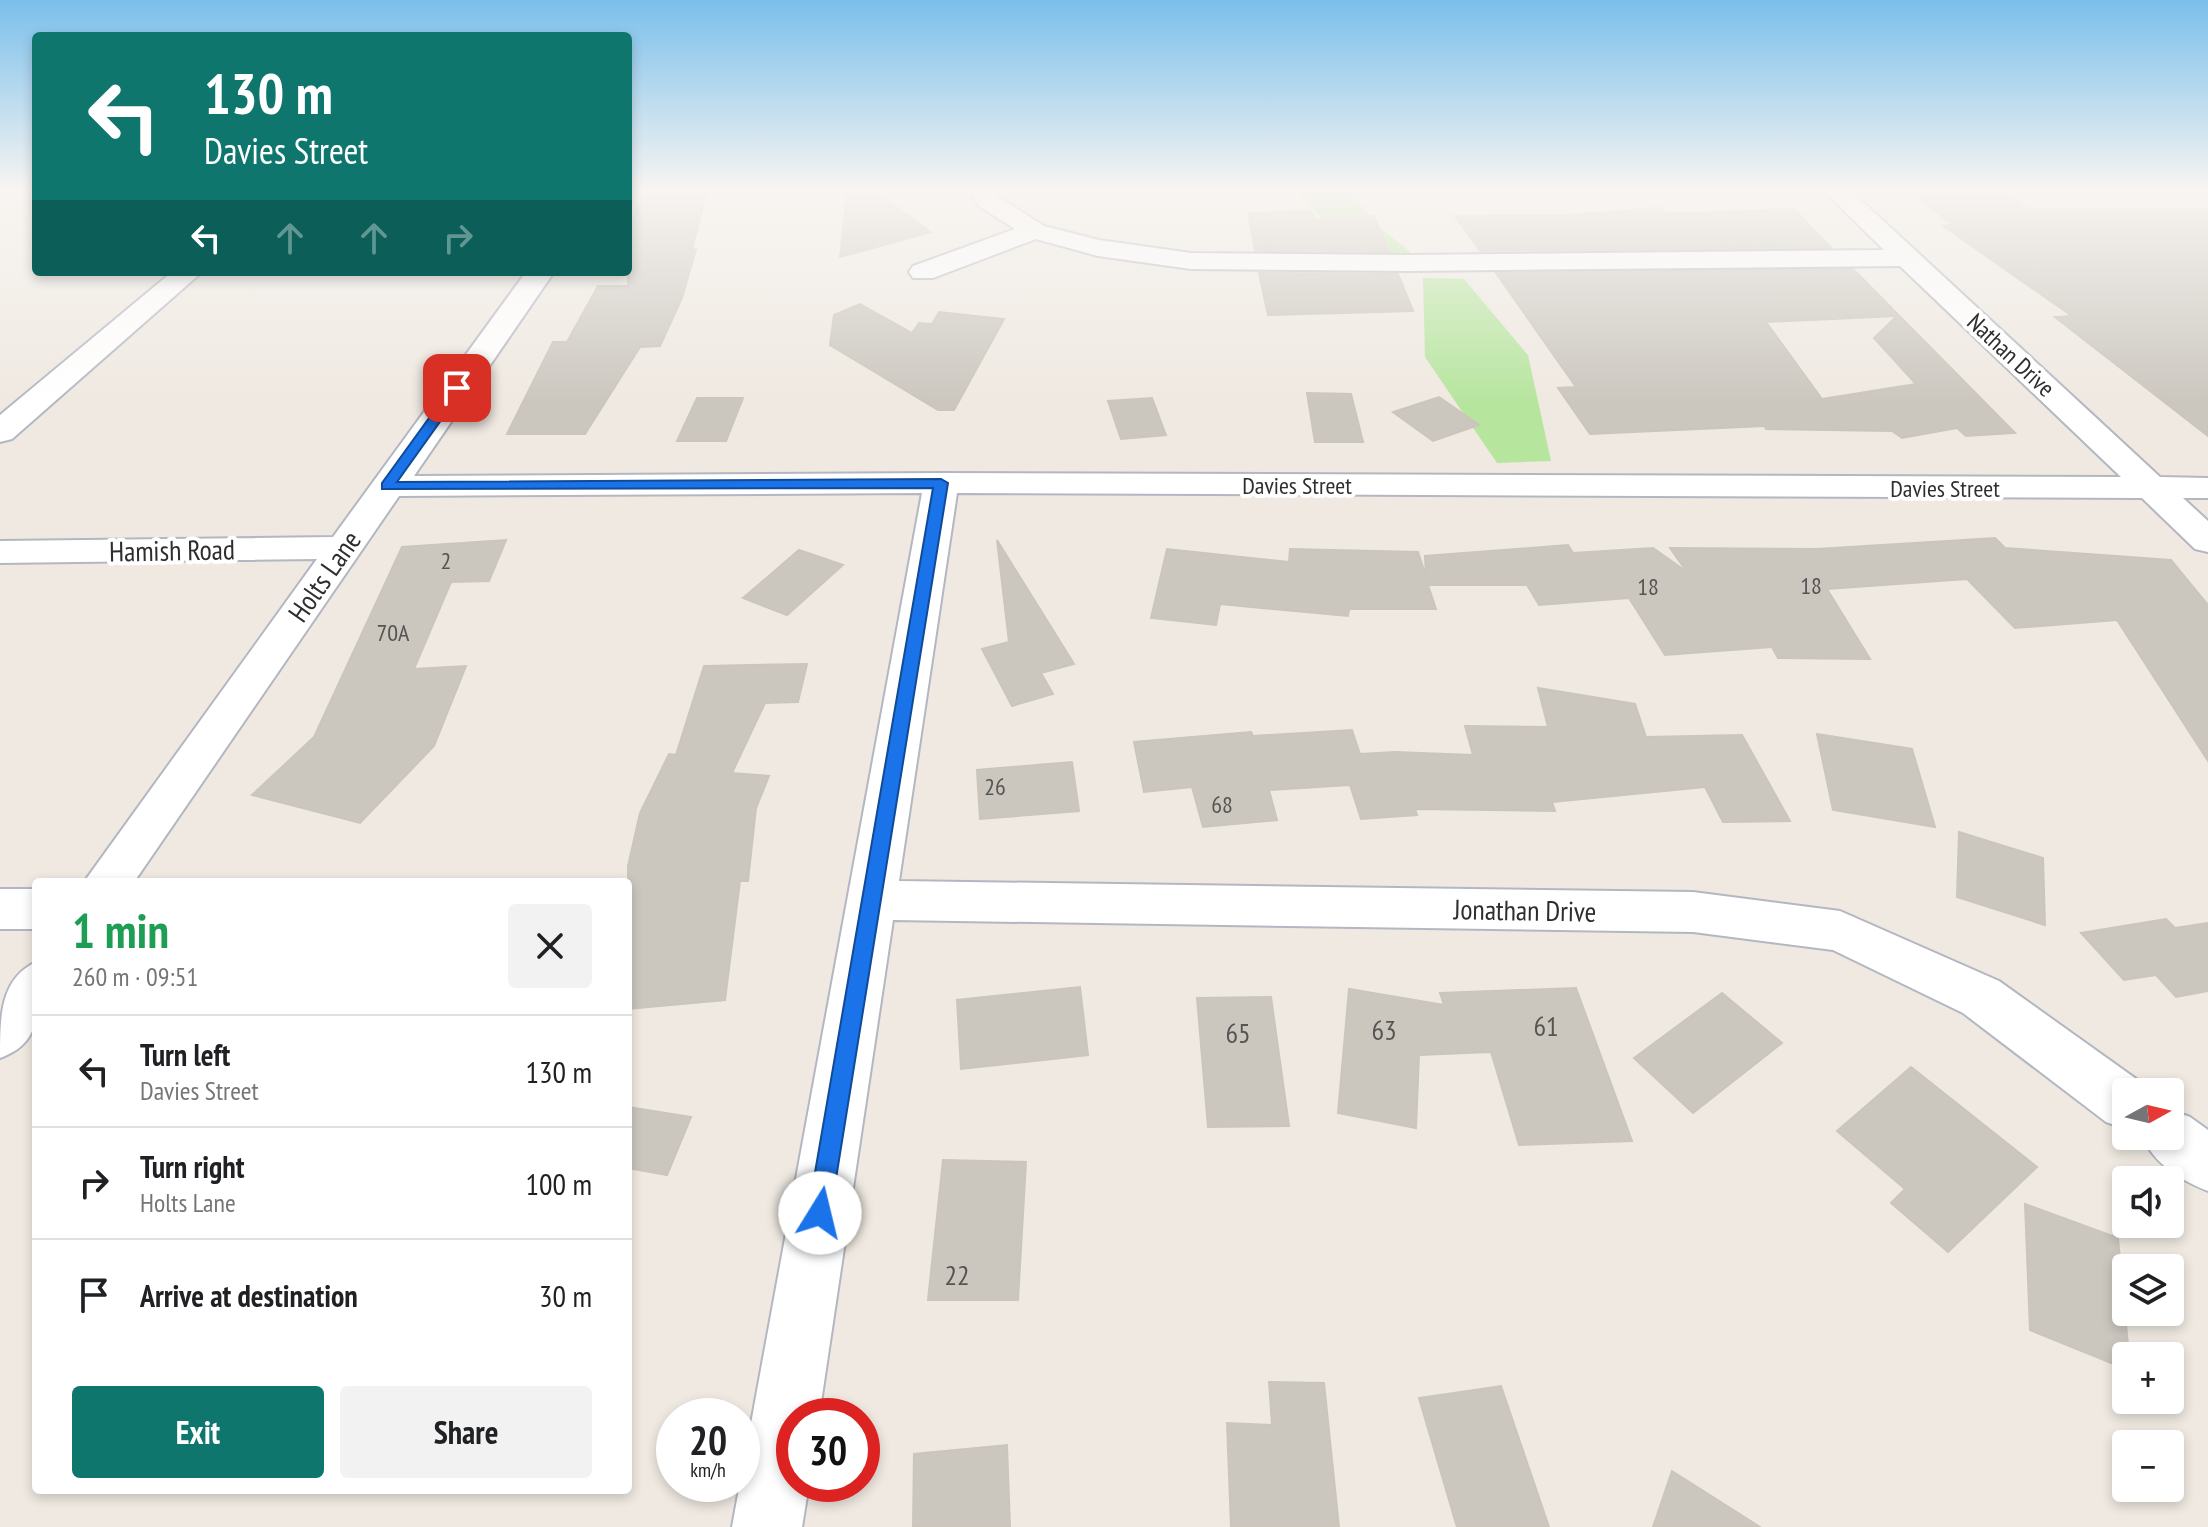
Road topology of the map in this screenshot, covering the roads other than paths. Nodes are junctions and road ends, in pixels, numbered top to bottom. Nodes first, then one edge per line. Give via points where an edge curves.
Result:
1 (955, 260) edge
2 (1186, 260) edge
3 (1682, 260) edge
4 (1910, 260) edge
5 (923, 272) dead end
6 (183, 276) edge
7 (537, 276) edge
8 (0, 432) edge
9 (941, 483) junction
10 (387, 486) junction
11 (2208, 488) edge
12 (2153, 489) junction
13 (2208, 541) edge
14 (344, 548) junction
15 (0, 552) edge
16 (111, 878) edge
17 (874, 900) junction
18 (0, 909) edge
19 (32, 909) edge
20 (32, 990) edge
21 (0, 1035) edge
22 (2112, 1094) edge
23 (2184, 1146) edge
24 (2208, 1164) edge
25 (767, 1527) edge

1 - 5 street
2 - 3 street
4 - 12 street, Nathan Drive
6 - 8 street
7 - 10 street, Holts Lane
9 - 10 street, Davies Street
9 - 12 street, Davies Street
9 - 17 street
10 - 14 street, Holts Lane
11 - 12 street, Davies Street
12 - 13 street, Nathan Drive
14 - 15 street, Hamish Road
14 - 16 street, Holts Lane
17 - 22 street, Jonathan Drive via 1693,912 1840,931 1981,997
17 - 25 street
18 - 19 street
20 - 21 street
23 - 24 street

